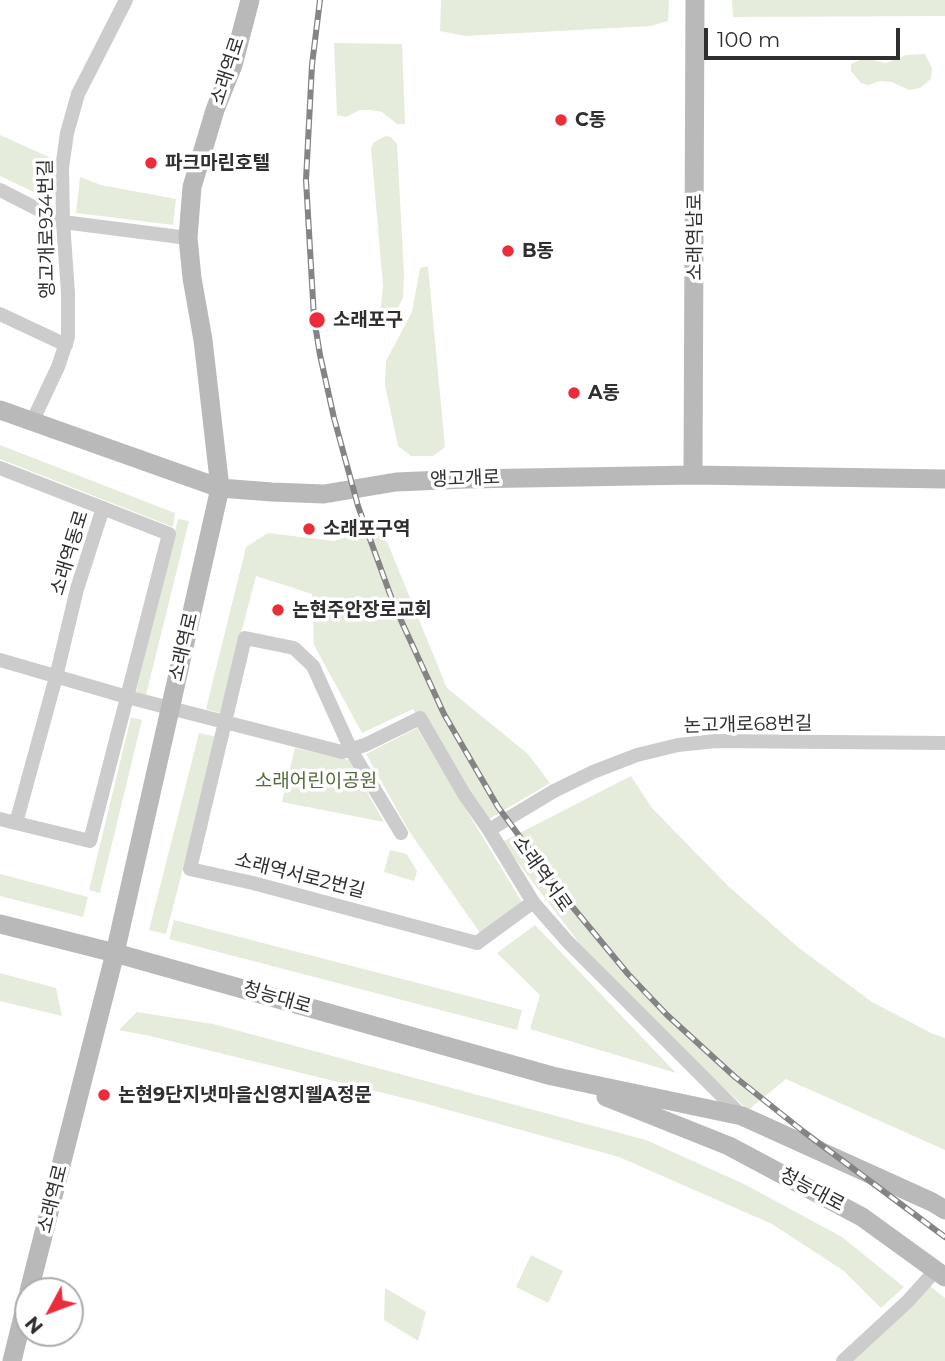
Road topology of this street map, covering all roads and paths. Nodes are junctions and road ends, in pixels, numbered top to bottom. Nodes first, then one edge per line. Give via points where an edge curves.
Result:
1 (126, 0) edge
2 (250, 0) edge
3 (695, 0) edge
4 (0, 190) edge
5 (63, 222) junction
6 (188, 238) junction
7 (0, 314) edge
8 (66, 345) junction
9 (0, 410) edge
10 (32, 422) junction
11 (0, 468) edge
12 (693, 475) junction
13 (945, 479) edge
14 (220, 488) junction
15 (103, 508) junction
16 (0, 660) edge
17 (57, 677) junction
18 (127, 697) junction
19 (170, 708) junction
20 (225, 723) junction
21 (945, 743) edge
22 (351, 750) junction
23 (0, 819) edge
24 (16, 823) junction
25 (489, 830) junction
26 (401, 834) dead end
27 (533, 902) junction
28 (0, 924) edge
29 (115, 953) junction
30 (552, 1076) junction
31 (742, 1116) junction
32 (945, 1210) edge
33 (941, 1273) edge
34 (33, 1277) edge
35 (843, 1361) edge

1 - 5 street, 앵고개로934번길 via 78,94 66,133
2 - 6 street, 소래역로 via 192,187
3 - 12 street, 소래역남로
4 - 5 street
5 - 6 street
5 - 8 street, 앵고개로934번길
6 - 14 street, 소래역로
7 - 8 street
8 - 10 street, 앵고개로934번길
9 - 10 street, 앵고개로
10 - 14 street, 앵고개로
11 - 15 street
12 - 13 street, 앵고개로
12 - 14 street, 앵고개로 via 396,482 324,494
14 - 19 street, 소래역로
15 - 17 street, 소래역동로
15 - 18 street, 소래역동로 via 169,534
16 - 17 street
17 - 18 street
17 - 24 street, 소래역동로
18 - 19 street
18 - 24 street, 소래역동로 via 90,841
19 - 20 street, 소래역서로
19 - 29 street, 소래역로
20 - 22 street, 소래역서로 via 341,752
20 - 22 street via 244,638 294,648 313,666
20 - 27 street, 소래역서로2번길 via 190,869 477,943
21 - 25 street, 논고개로68번길 via 716,741 678,745 593,772
22 - 25 street, 소래역서로 via 420,718
22 - 26 street
23 - 24 street
25 - 27 street, 소래역서로
27 - 31 street, 소래역서로
28 - 29 street, 청능대로
29 - 30 street, 청능대로
29 - 34 street, 소래역로
30 - 31 street, 청능대로
30 - 33 street, 청능대로 via 729,1146 862,1217
31 - 32 street, 청능대로
33 - 35 street

